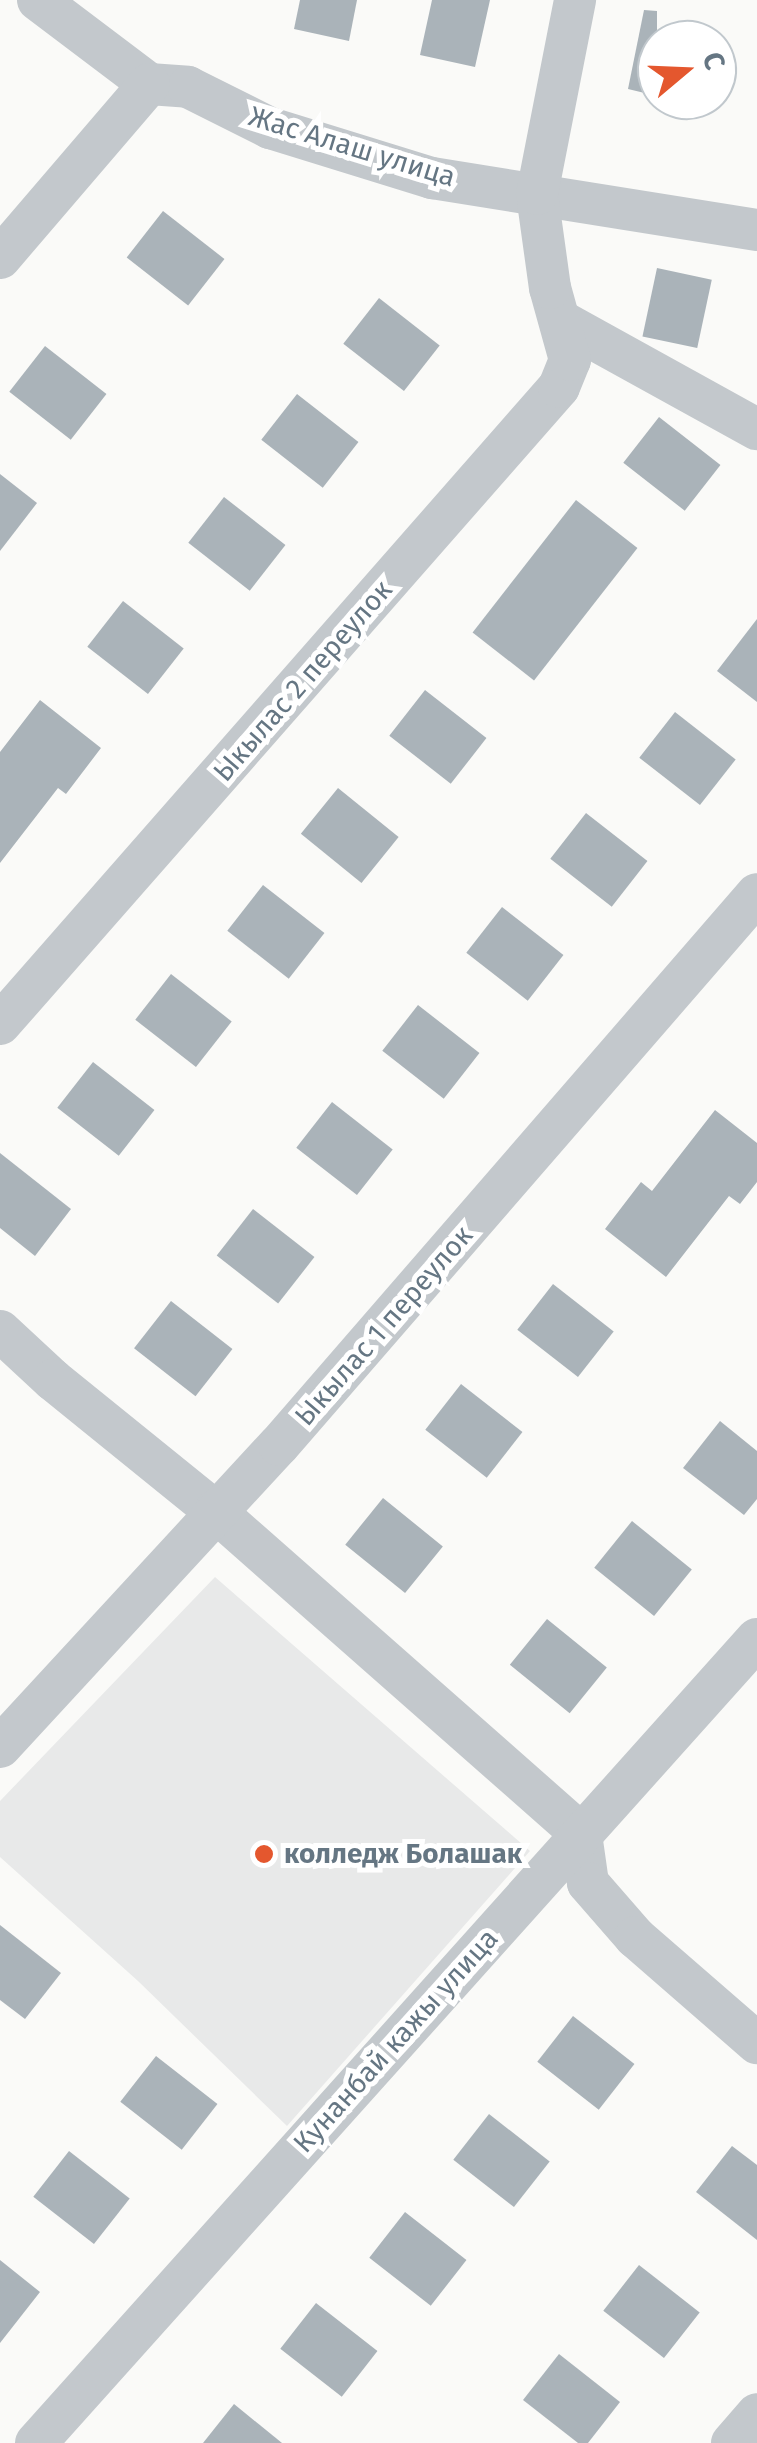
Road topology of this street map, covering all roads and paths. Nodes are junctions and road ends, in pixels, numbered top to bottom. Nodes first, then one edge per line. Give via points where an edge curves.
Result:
1 (38, 0) edge
2 (575, 0) edge
3 (149, 84) junction
4 (537, 194) junction
5 (757, 230) edge
6 (0, 258) edge
7 (561, 321) junction
8 (757, 428) edge
9 (757, 894) edge
10 (0, 1024) edge
11 (0, 1330) edge
12 (216, 1511) junction
13 (757, 1639) edge
14 (0, 1747) edge
15 (581, 1834) junction
16 (757, 2044) edge
17 (757, 2414) edge
18 (36, 2443) edge
19 (732, 2443) edge

1 - 3 street, Жас Алаш улица
2 - 4 street, Ыкылас 2 переулок
3 - 4 street, Жас Алаш улица via 188,87 270,128 432,178
3 - 6 street
4 - 5 street, Жас Алаш улица
4 - 7 street, Ыкылас 2 переулок
7 - 8 street
7 - 10 street, Ыкылас 2 переулок via 570,360 559,386
9 - 12 street, Ыкылас 1 переулок
11 - 12 street
12 - 14 street, Ыкылас 1 переулок
12 - 15 street
13 - 15 street, Кунанбай кажы улица
15 - 16 street via 588,1883 635,1937
15 - 18 street, Кунанбай кажы улица
17 - 19 street

